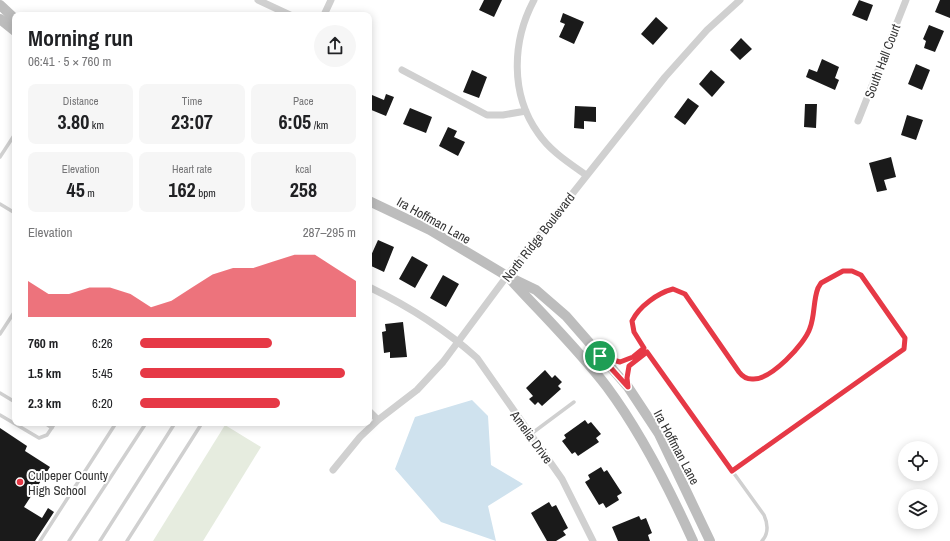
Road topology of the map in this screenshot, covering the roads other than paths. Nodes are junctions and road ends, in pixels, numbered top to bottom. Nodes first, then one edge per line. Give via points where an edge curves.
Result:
1 (258, 0) edge
2 (331, 0) edge
3 (534, 0) edge
4 (740, 0) edge
5 (906, 0) edge
6 (0, 5) edge
7 (284, 12) edge
8 (325, 12) edge
9 (12, 16) edge
10 (0, 19) edge
11 (12, 29) edge
12 (402, 70) dead end
13 (526, 111) junction
14 (858, 122) dead end
15 (12, 139) edge
16 (0, 157) edge
17 (586, 175) junction
18 (372, 201) edge
19 (0, 204) edge
20 (12, 211) edge
21 (507, 276) junction
22 (372, 288) edge
23 (12, 316) edge
24 (0, 334) edge
25 (459, 342) junction
26 (644, 348) junction
27 (647, 352) junction
28 (600, 356) junction
29 (628, 387) junction
30 (0, 393) edge
31 (12, 400) edge
32 (574, 402) dead end
33 (372, 414) edge
34 (0, 415) edge
35 (378, 420) junction
36 (12, 422) edge
37 (19, 426) edge
38 (49, 426) edge
39 (114, 426) edge
40 (144, 426) edge
41 (173, 426) edge
42 (199, 426) edge
43 (372, 426) edge
44 (372, 426) edge
45 (52, 428) joint
46 (531, 434) junction
47 (333, 470) dead end
48 (732, 471) junction
49 (40, 541) edge
50 (69, 541) edge
51 (100, 541) edge
52 (127, 541) edge
53 (593, 541) edge
54 (693, 541) edge
55 (710, 541) edge
56 (762, 541) edge

1 - 7 street
2 - 8 street
3 - 13 street via 520,33 516,60 518,88
4 - 17 street, North Ridge Boulevard via 707,30 665,77
5 - 14 street, South Hall Court
6 - 9 main road
10 - 11 main road
12 - 13 street via 487,115
13 - 17 street via 538,133 555,152
15 - 16 lane
17 - 21 street, North Ridge Boulevard
18 - 21 main road, Ira Hoffman Lane via 430,230
19 - 20 lane
21 - 25 street, North Ridge Boulevard
21 - 28 main road, Ira Hoffman Lane via 536,290 566,316
21 - 54 main road, Ira Hoffman Lane via 581,355 606,387 637,432
22 - 25 street, Amelia Drive via 394,299
23 - 24 lane
25 - 35 street, North Ridge Boulevard via 418,390
25 - 46 street, Amelia Drive via 477,358
26 - 27 lane
26 - 28 lane via 633,357 620,362
26 - 48 lane via 632,327 635,314 666,291 679,290 685,294 739,372 744,377 759,379 795,352 804,340 814,317 816,294 821,283 843,271 852,271 861,275 869,286 905,338 904,349
27 - 29 lane via 629,366
27 - 48 lane
28 - 29 main road, Ira Hoffman Lane
29 - 55 main road, Ira Hoffman Lane via 659,434
30 - 31 lane
32 - 46 lane
33 - 35 street
34 - 36 lane
35 - 44 street, North Ridge Boulevard
37 - 45 lane via 39,438 47,435
38 - 45 lane
39 - 49 lane
40 - 50 lane
41 - 51 lane
42 - 52 lane
43 - 47 street, North Ridge Boulevard
46 - 53 street, Amelia Drive via 562,479
48 - 56 lane via 764,515 767,531

